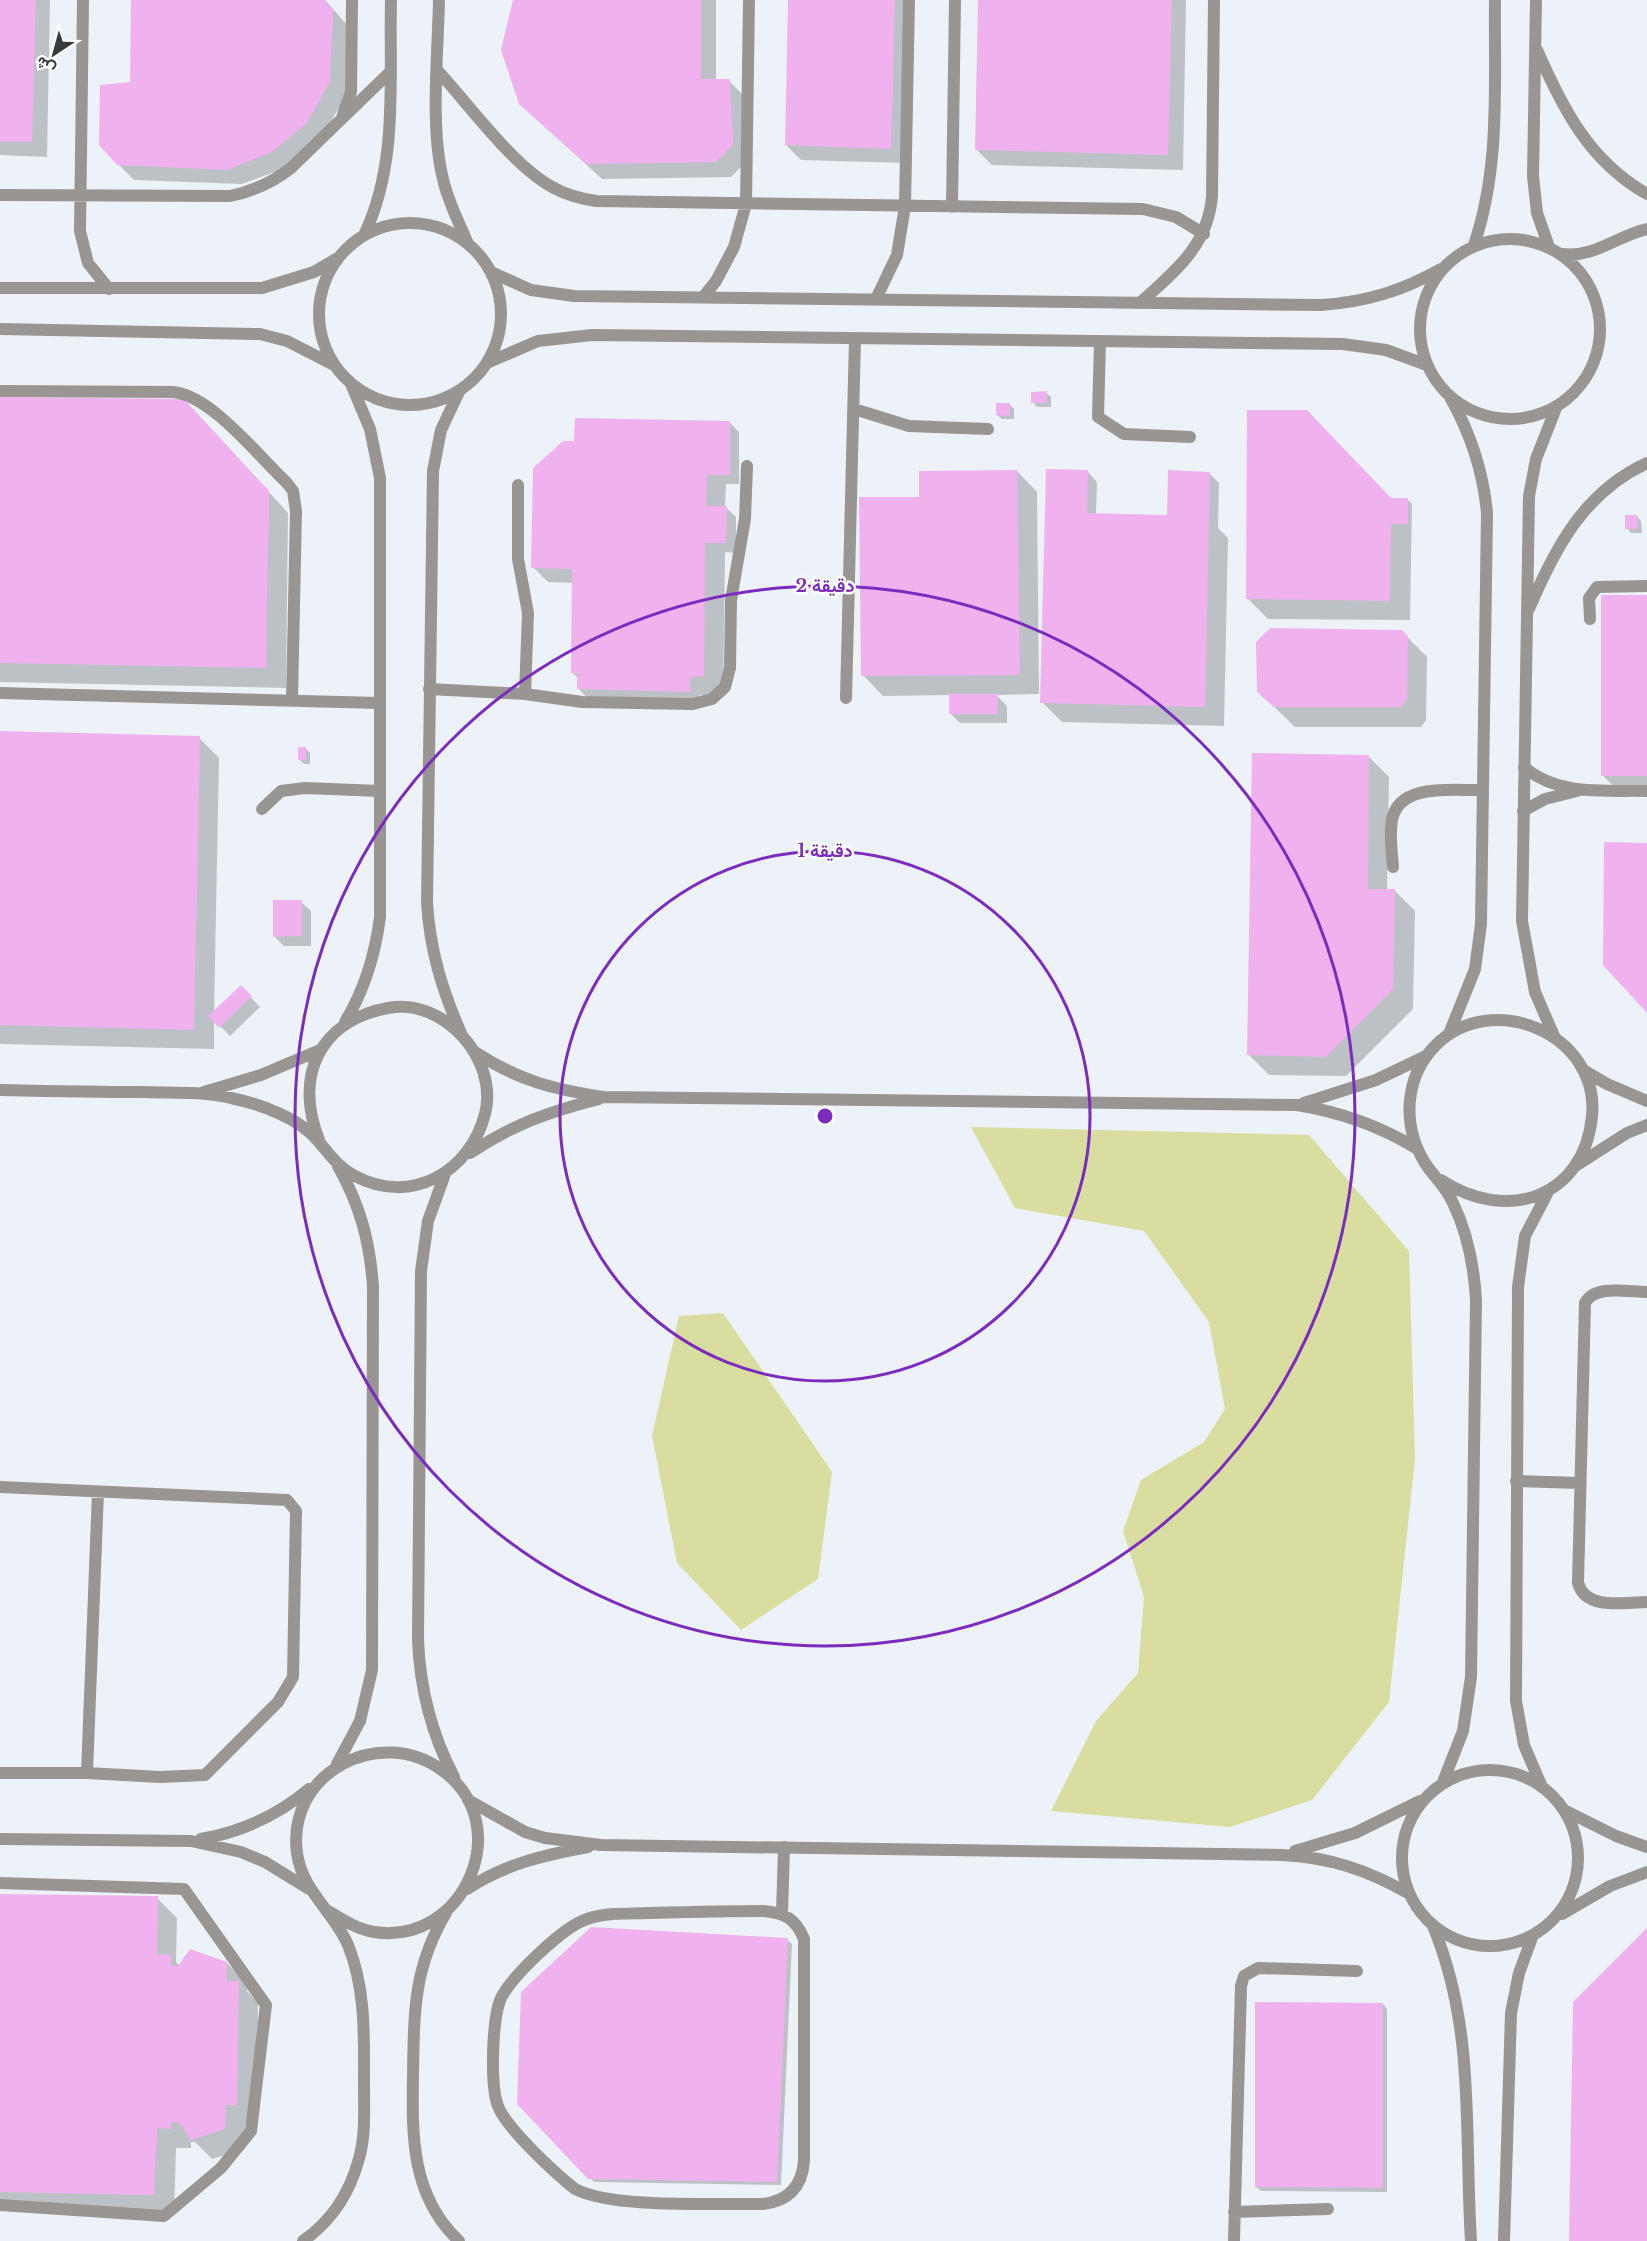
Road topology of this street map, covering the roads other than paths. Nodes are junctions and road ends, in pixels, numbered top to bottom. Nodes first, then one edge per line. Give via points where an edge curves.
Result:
1 (83, 0) edge
2 (352, 0) edge
3 (391, 0) edge
4 (749, 0) edge
5 (909, 0) edge
6 (955, 0) edge
7 (1214, 0) edge
8 (1495, 0) edge
9 (1536, 0) edge
10 (440, 1) edge
11 (1535, 46) junction
12 (438, 70) junction
13 (389, 73) junction
14 (339, 121) junction
15 (1647, 194) edge
16 (0, 195) edge
17 (81, 195) junction
18 (746, 204) junction
19 (905, 206) junction
20 (952, 207) junction
21 (1647, 229) edge
22 (1204, 234) junction
23 (364, 235) junction
24 (468, 244) junction
25 (1474, 245) junction
26 (1549, 247) junction
27 (1562, 254) junction
28 (337, 258) junction
29 (1441, 269) junction
30 (491, 272) junction
31 (0, 288) edge
32 (109, 289) junction
33 (704, 296) junction
34 (876, 299) junction
35 (1140, 303) junction
36 (0, 328) edge
37 (855, 339) junction
38 (1100, 342) junction
39 (489, 362) junction
40 (334, 365) junction
41 (1427, 365) junction
42 (351, 384) junction
43 (0, 392) edge
44 (459, 392) junction
45 (1450, 397) junction
46 (1556, 408) junction
47 (854, 409) junction
48 (988, 429) dead end
49 (1190, 437) dead end
50 (1647, 463) edge
51 (747, 466) dead end
52 (518, 485) dead end
53 (1647, 586) edge
54 (1526, 615) junction
55 (1590, 619) dead end
56 (429, 689) junction
57 (0, 693) edge
58 (525, 694) junction
59 (846, 698) dead end
60 (291, 700) junction
61 (380, 703) junction
62 (1524, 767) junction
63 (1482, 790) junction
64 (1581, 790) junction
65 (380, 791) junction
66 (1647, 791) edge
67 (262, 809) dead end
68 (1523, 811) junction
69 (1393, 867) dead end
70 (345, 1023) junction
71 (461, 1034) junction
72 (1449, 1034) junction
73 (1554, 1036) junction
74 (320, 1050) junction
75 (475, 1052) junction
76 (1426, 1056) junction
77 (1583, 1070) junction
78 (0, 1090) edge
79 (197, 1094) junction
80 (603, 1097) junction
81 (1647, 1101) edge
82 (1297, 1105) junction
83 (1647, 1125) edge
84 (318, 1140) junction
85 (1416, 1148) junction
86 (465, 1156) junction
87 (336, 1162) junction
88 (1574, 1167) junction
89 (445, 1173) junction
90 (1441, 1180) junction
91 (1549, 1189) junction
92 (1647, 1292) edge
93 (1516, 1481) junction
94 (1580, 1483) junction
95 (0, 1487) edge
96 (98, 1492) junction
97 (1647, 1602) edge
98 (335, 1767) junction
99 (0, 1773) edge
100 (87, 1773) junction
101 (321, 1778) junction
102 (1443, 1782) junction
103 (459, 1786) junction
104 (1542, 1787) junction
105 (1423, 1799) junction
106 (468, 1800) junction
107 (1564, 1810) junction
108 (0, 1839) edge
109 (191, 1841) junction
110 (601, 1845) junction
111 (784, 1847) junction
112 (1647, 1847) edge
113 (1282, 1855) junction
114 (1647, 1872) edge
115 (0, 1883) edge
116 (309, 1889) junction
117 (465, 1890) junction
118 (1408, 1893) junction
119 (328, 1911) junction
120 (448, 1911) junction
121 (783, 1913) junction
122 (1556, 1917) junction
123 (1433, 1926) junction
124 (1533, 1935) junction
125 (1357, 1971) dead end
126 (0, 2205) edge
127 (1328, 2209) dead end
128 (1234, 2212) junction
129 (1233, 2240) edge
130 (303, 2241) edge
131 (459, 2241) edge
132 (1471, 2241) edge
133 (1504, 2241) edge

1 - 17 street
2 - 14 street via 351,92
3 - 13 street
4 - 18 street
5 - 19 street
6 - 20 street
7 - 22 street via 1212,196
8 - 25 street via 1493,164 1487,205
9 - 11 street
10 - 12 street
11 - 15 street via 1561,104 1587,143 1620,176
11 - 26 street via 1534,185
12 - 18 street via 522,164 556,189 596,201
12 - 24 street via 442,176
13 - 14 street
13 - 23 street via 384,181
14 - 17 street via 278,179 247,193
16 - 17 street
17 - 32 street via 82,248
18 - 19 street
18 - 33 street via 734,247
19 - 20 street
19 - 34 street via 897,255
20 - 22 street via 1143,209 1176,217
21 - 27 street via 1587,254
22 - 35 street via 1190,256
23 - 24 street via 384,226 406,223 449,232
23 - 28 street
24 - 30 street
25 - 26 street via 1499,239 1525,239
25 - 29 street
26 - 27 street
27 - 46 street via 1579,269 1591,288 1599,310 1601,333 1588,376
28 - 32 street via 306,276 262,288
28 - 40 street via 325,278 318,323 323,345
29 - 35 street via 1396,292 1347,303
29 - 41 street via 1422,305 1419,325
30 - 33 street via 531,290 552,294
30 - 39 street via 500,294 502,318
31 - 32 street
33 - 34 street
34 - 35 street
36 - 40 street via 260,334 287,340
37 - 38 street
37 - 39 street via 565,336 513,350
37 - 47 street
38 - 41 street via 1343,344 1386,350
38 - 49 street via 1098,417 1124,434
39 - 44 street
40 - 42 street
41 - 45 street
42 - 44 street via 375,399 404,406 432,403
42 - 61 street via 370,429 380,478
43 - 60 street via 173,392 193,396 287,483 296,501
44 - 56 street via 441,430 433,471
45 - 46 street via 1474,412 1501,419 1530,418
45 - 63 street via 1475,449 1487,513
46 - 54 street via 1536,459 1529,496
47 - 48 street via 909,426
47 - 59 street
50 - 54 street via 1605,490 1573,523 1550,561
51 - 58 street via 745,519 731,600 730,668 719,694 693,704 567,702
52 - 58 street via 518,559 528,613
53 - 55 street via 1597,587 1590,593
54 - 62 street
56 - 58 street
56 - 71 street via 429,937 436,970
57 - 60 street
60 - 61 street
61 - 65 street
62 - 64 street via 1545,782
62 - 68 street
63 - 69 street via 1418,792 1405,799 1392,818
63 - 72 street via 1479,947 1468,992
64 - 66 street
64 - 68 street via 1545,799
65 - 67 street via 281,791
65 - 70 street via 377,939 365,983
68 - 73 street via 1524,945 1535,992
70 - 71 street via 367,1012 417,1009 441,1018
70 - 74 street
71 - 75 street
72 - 73 street via 1465,1025 1502,1019 1520,1021
72 - 76 street
73 - 77 street
74 - 79 street via 261,1075
74 - 84 street via 307,1095
75 - 80 street via 522,1079 548,1088
75 - 86 street via 485,1078 487,1106 480,1133
76 - 82 street via 1376,1080
76 - 85 street via 1414,1078 1409,1101
77 - 81 street
77 - 88 street via 1592,1110 1587,1140
78 - 79 street
79 - 84 street via 230,1097 262,1106
80 - 82 street
80 - 86 street via 545,1113 490,1139
82 - 85 street via 1371,1124
83 - 88 street
84 - 87 street
85 - 90 street
86 - 89 street
87 - 89 street via 355,1176 388,1186 423,1183
87 - 98 street via 360,1209 367,1235 373,1311 372,1670 360,1721
88 - 91 street
89 - 103 street via 428,1221 421,1270 418,1640 427,1711
90 - 91 street via 1482,1201 1505,1203
90 - 102 street via 1463,1226 1476,1300 1471,1677 1463,1731
91 - 93 street via 1528,1227 1518,1270
92 - 94 street via 1598,1291 1585,1303
93 - 94 street
93 - 104 street via 1516,1701 1524,1745
94 - 97 street via 1580,1589 1594,1602
95 - 96 street
96 - 100 street
96 - 100 street via 287,1500 296,1511 293,1677 278,1702 206,1774 160,1777
98 - 101 street
98 - 103 street via 371,1752 411,1754 429,1761
99 - 100 street
101 - 109 street via 274,1813 220,1836
101 - 116 street via 309,1794 297,1832 297,1852
102 - 104 street via 1462,1773 1503,1771 1524,1776
102 - 105 street
103 - 106 street
104 - 107 street
105 - 113 street via 1355,1833
105 - 118 street via 1404,1834 1402,1874
106 - 110 street via 525,1832
106 - 117 street via 478,1835 473,1873
107 - 112 street
107 - 122 street via 1574,1831 1578,1854 1573,1887
108 - 109 street
109 - 116 street via 257,1859
110 - 111 street
110 - 117 street via 508,1866
111 - 113 street
111 - 121 street
113 - 118 street via 1317,1858 1361,1869
114 - 122 street via 1610,1886
115 - 126 street via 184,1889 266,2005 251,2131 221,2168 164,2216
116 - 119 street
117 - 120 street
118 - 123 street
119 - 120 street via 350,1925 375,1932 409,1930
119 - 130 street via 347,1943 359,1979 364,2018 364,2133 349,2188 333,2212
120 - 131 street via 426,1951 415,1995 412,2132 414,2156 429,2200
121 - 121 street via 608,1915 588,1918 565,1929 513,1982 498,2008 495,2096 504,2118 565,2181 599,2199 763,2204 784,2199 793,2192 803,2172 804,1951 800,1928
122 - 124 street
123 - 124 street via 1472,1945 1514,1943
123 - 132 street via 1454,1984 1464,2046
124 - 133 street via 1519,1973 1511,2013
125 - 128 street via 1258,1968 1244,1976
127 - 128 street
128 - 129 street

